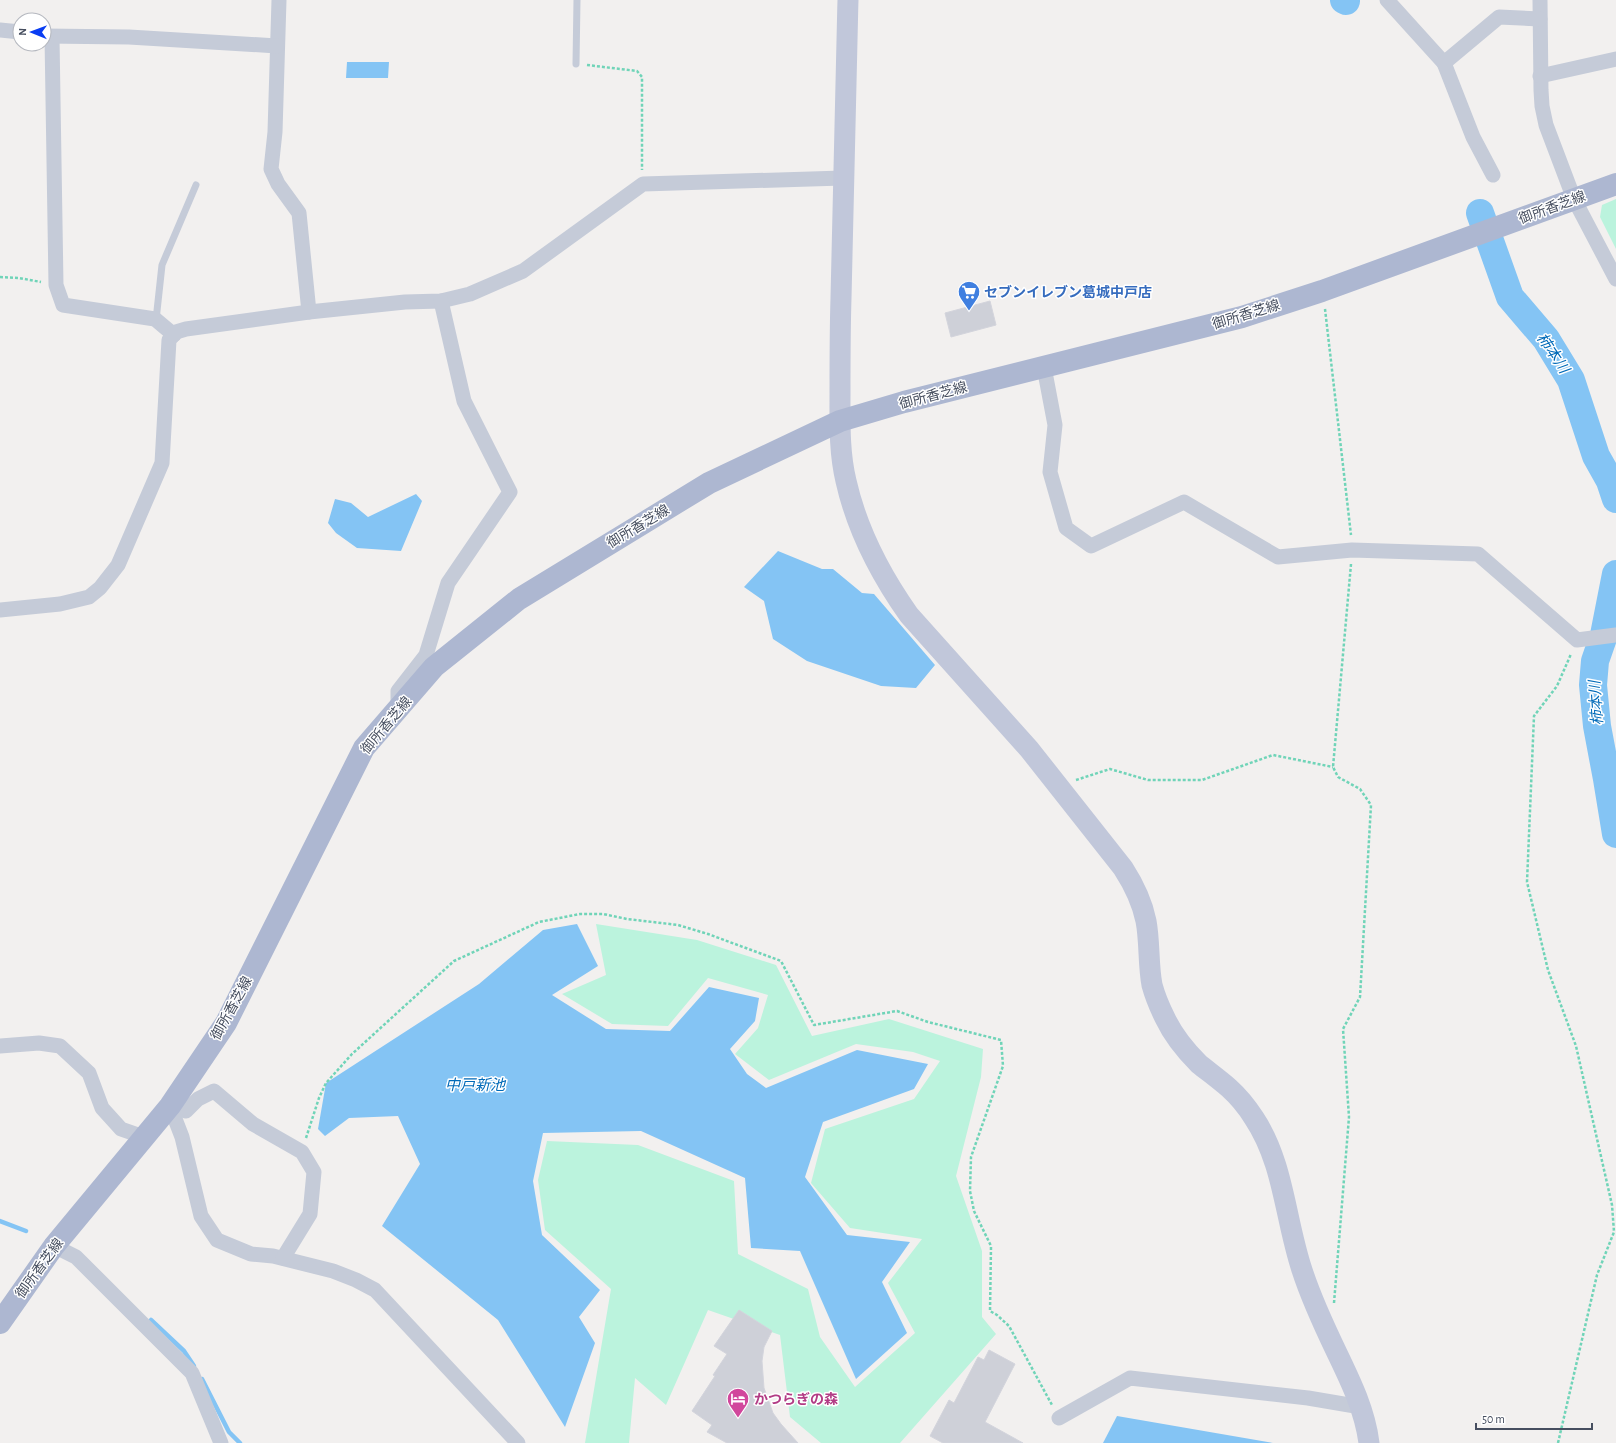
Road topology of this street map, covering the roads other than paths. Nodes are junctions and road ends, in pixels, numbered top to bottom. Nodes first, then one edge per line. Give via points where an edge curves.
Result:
1 (279, 0) edge
2 (577, 0) edge
3 (848, 0) edge
4 (1387, 0) edge
5 (1540, 0) edge
6 (1540, 19) junction
7 (0, 30) edge
8 (12, 31) edge
9 (52, 36) edge
10 (277, 46) junction
11 (49, 52) edge
12 (1616, 60) edge
13 (1444, 63) junction
14 (576, 64) road end
15 (1540, 76) junction
16 (1493, 175) dead end
17 (843, 178) junction
18 (1616, 184) edge
19 (196, 185) dead end
20 (1574, 199) junction
21 (1616, 279) edge
22 (441, 301) junction
23 (309, 312) junction
24 (156, 320) junction
25 (174, 335) junction
26 (1044, 367) junction
27 (840, 421) junction
28 (0, 610) edge
29 (1616, 635) edge
30 (435, 655) junction
31 (0, 1046) edge
32 (170, 1106) junction
33 (144, 1137) junction
34 (54, 1246) junction
35 (283, 1258) junction
36 (0, 1324) edge
37 (1361, 1407) junction
38 (1059, 1418) road end
39 (221, 1443) edge
40 (518, 1443) edge
41 (1369, 1443) edge

1 - 10 street
2 - 14 lane
3 - 17 street
4 - 13 street
5 - 6 street
6 - 13 street via 1499,17
6 - 15 street
7 - 8 street
9 - 10 street via 129,37
10 - 23 street via 275,132 271,169 278,184 299,213
11 - 24 street via 56,285 63,305
12 - 15 street
13 - 16 street via 1473,137
15 - 20 street via 1546,125
17 - 22 street via 642,184 523,271 470,294
17 - 27 street
18 - 20 main road, 御所香芝線
19 - 24 lane via 162,264
20 - 21 street
20 - 26 main road, 御所香芝線 via 1322,290 1221,323
22 - 23 street
22 - 30 street via 464,401 510,492 448,583
23 - 25 street via 186,329
24 - 25 street
25 - 28 street via 169,340 162,463 118,565 100,588 89,597 60,604
26 - 27 main road, 御所香芝線
26 - 29 street via 1055,425 1050,472 1066,528 1091,546 1184,502 1278,557 1352,550 1478,554 1577,640
27 - 30 main road, 御所香芝線 via 702,488 519,599
27 - 37 street via 841,449 855,514 866,543 892,591 909,615 1003,718 1123,868 1135,887 1146,922 1152,985 1157,1000 1179,1041 1244,1104 1264,1136 1274,1157 1302,1271
30 - 32 main road, 御所香芝線 via 434,668 364,748 226,1023
31 - 33 street via 39,1043 60,1046 89,1073 102,1108 121,1129
32 - 33 main road, 御所香芝線
32 - 35 street via 182,1137 201,1216 217,1240 251,1254
32 - 35 street via 186,1111 198,1099 214,1091 253,1124 302,1152 314,1172 310,1214
33 - 34 main road, 御所香芝線
34 - 36 main road, 御所香芝線
34 - 39 street via 76,1258 192,1373
35 - 40 street via 333,1271 375,1290
37 - 38 street via 1308,1398 1130,1378
37 - 41 street

